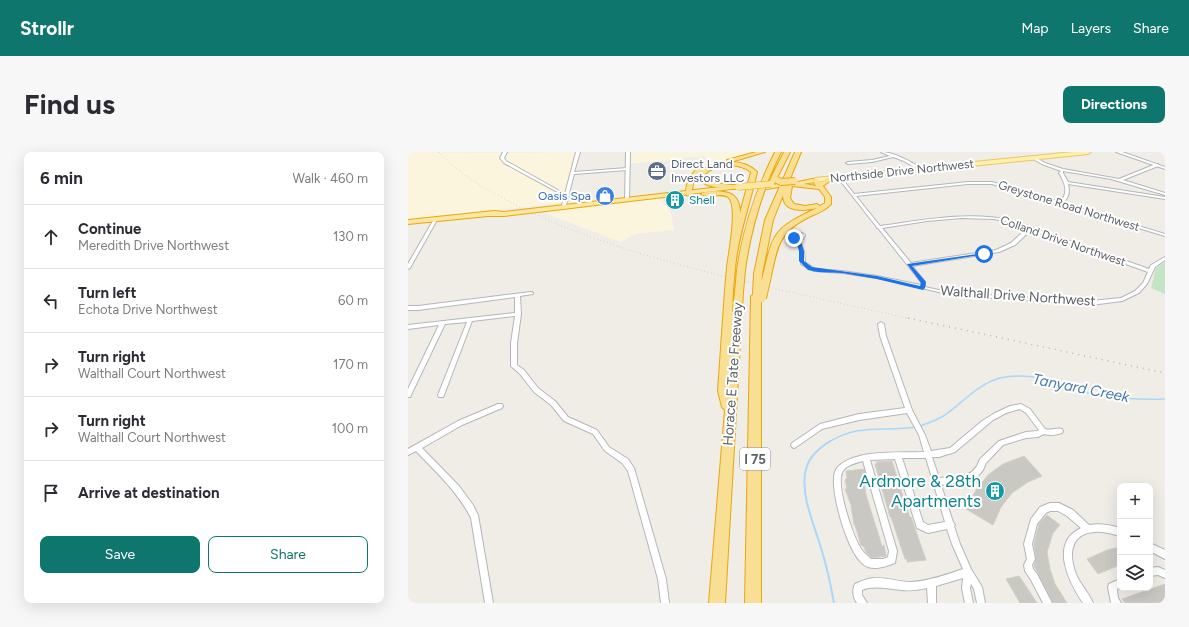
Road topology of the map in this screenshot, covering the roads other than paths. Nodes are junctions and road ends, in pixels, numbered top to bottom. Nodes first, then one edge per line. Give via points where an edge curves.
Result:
1 (505, 152) edge
2 (578, 152) edge
3 (628, 152) edge
4 (762, 152) edge
5 (771, 152) edge
6 (778, 152) edge
7 (787, 152) edge
8 (883, 152) edge
9 (1088, 152) edge
10 (1118, 152) edge
11 (795, 154) edge
12 (893, 156) junction
13 (1034, 158) junction
14 (848, 163) dead end
15 (764, 164) dead end
16 (1157, 165) junction
17 (1165, 168) edge
18 (627, 169) junction
19 (920, 169) junction
20 (760, 171) dead end
21 (1062, 171) junction
22 (573, 173) junction
23 (840, 178) junction
24 (829, 179) joint
25 (1119, 180) junction
26 (772, 183) junction
27 (797, 183) junction
28 (1067, 183) junction
29 (816, 184) junction
30 (782, 185) joint
31 (740, 188) junction
32 (750, 190) junction
33 (688, 194) junction
34 (704, 194) junction
35 (1165, 194) edge
36 (853, 195) junction
37 (567, 196) junction
38 (1165, 198) edge
39 (1061, 203) junction
40 (586, 204) junction
41 (625, 204) junction
42 (564, 205) junction
43 (489, 214) junction
44 (435, 220) junction
45 (408, 222) edge
46 (878, 227) junction
47 (1030, 228) junction
48 (1165, 235) edge
49 (798, 239) dead end
50 (734, 242) junction
51 (1165, 258) edge
52 (909, 265) junction
53 (408, 268) edge
54 (1151, 271) junction
55 (763, 275) junction
56 (923, 288) junction
57 (734, 291) junction
58 (531, 293) dead end
59 (517, 295) junction
60 (408, 308) edge
61 (518, 314) junction
62 (470, 320) junction
63 (443, 323) junction
64 (881, 324) dead end
65 (408, 327) edge
66 (408, 395) edge
67 (441, 395) dead end
68 (500, 406) dead end
69 (909, 410) junction
70 (1043, 431) junction
71 (1060, 431) dead end
72 (794, 445) dead end
73 (417, 447) junction
74 (408, 452) edge
75 (928, 454) junction
76 (898, 456) junction
77 (866, 458) junction
78 (937, 482) junction
79 (951, 525) junction
80 (1088, 529) junction
81 (1117, 531) edge
82 (1153, 549) edge
83 (1165, 555) edge
84 (968, 572) junction
85 (1153, 572) edge
86 (1165, 574) edge
87 (931, 583) junction
88 (1117, 585) edge
89 (489, 603) edge
90 (665, 603) edge
91 (718, 603) edge
92 (753, 603) edge
93 (863, 603) edge
94 (932, 603) edge
95 (969, 603) edge
96 (981, 603) edge
97 (1048, 603) edge
98 (1089, 603) edge
99 (1117, 603) edge

1 - 37 street via 502,158 505,162
2 - 22 street
3 - 18 street
4 - 33 highway via 700,169 694,174
5 - 15 highway
6 - 57 highway, Horace E Tate Freeway / I 75, bridge via 757,198
7 - 26 highway
8 - 12 street
9 - 13 main road, Northside Drive Northwest
10 - 16 street
11 - 26 highway
11 - 29 highway via 787,202 802,208 823,203 824,199
11 - 55 highway via 769,220
12 - 14 street
12 - 19 street via 908,161
13 - 19 main road, Northside Drive Northwest
13 - 21 street via 1048,167
16 - 17 street
16 - 25 street
18 - 22 street
18 - 41 street
19 - 23 main road, Northside Drive Northwest
20 - 32 highway
21 - 25 street
21 - 28 street
22 - 37 street
23 - 24 main road, Northside Drive Northwest
23 - 36 street
24 - 29 highway
25 - 35 street
26 - 27 highway, bridge
26 - 30 highway
26 - 31 highway, bridge
27 - 29 highway
27 - 30 highway, bridge
28 - 38 street
28 - 39 street via 1067,195
29 - 55 highway via 828,197 828,204 783,229
31 - 32 highway via 709,184 700,176 704,171 717,166 732,164 746,167 754,172
31 - 33 highway
31 - 34 highway
32 - 50 highway
33 - 34 highway
33 - 41 highway via 636,199
34 - 50 highway via 725,194 734,200 737,216
36 - 39 street, Greystone Road Northwest via 980,182 1004,186
36 - 46 street
37 - 42 street
39 - 48 street, Greystone Road Northwest
40 - 41 highway via 612,201
40 - 42 highway
40 - 43 highway
42 - 43 highway
43 - 44 highway
44 - 45 highway
44 - 53 street
46 - 47 street, Colland Drive Northwest via 975,216 1000,219
46 - 52 street
47 - 52 street via 1013,244 997,251
47 - 54 street, Colland Drive Northwest
49 - 56 street, Walthall Drive Northwest via 802,261 810,268 877,277
50 - 57 highway, bridge via 731,268
51 - 54 street, Walthall Drive Northwest via 1156,262
52 - 56 street via 923,282
54 - 56 street, Walthall Drive Northwest via 1145,284 1137,292 1122,299 1101,303 962,295
55 - 92 highway, Horace E Tate Freeway / I 75, bridge via 756,315
57 - 91 highway, Horace E Tate Freeway / I 75 via 731,418
58 - 59 street
59 - 60 street
59 - 61 street
61 - 62 street
61 - 90 street via 514,366 526,375 536,390 553,403 566,419 595,432 608,449 625,461 631,470 662,579
62 - 63 street
62 - 67 street
63 - 65 street
63 - 66 street
64 - 69 street
68 - 73 street via 460,423
69 - 72 street via 820,426
69 - 75 street via 922,435
70 - 71 street via 1049,434
70 - 75 street via 1021,406 1010,408 997,413 952,450
70 - 78 street via 1001,443 982,461 975,474 965,479
73 - 74 street
73 - 89 street via 470,506
75 - 76 street
75 - 78 street
76 - 77 street
76 - 79 street via 920,525 928,529
77 - 77 street via 893,552 892,560 883,563 869,563 857,551 840,504 837,477 840,469 849,462
78 - 79 street
79 - 84 street
80 - 81 street via 1105,528
80 - 97 street via 1059,507 1043,510 1034,522 1028,544 1031,559 1029,571
80 - 98 street via 1074,535 1068,554 1073,577
82 - 83 street
84 - 87 street
84 - 95 street via 966,588
84 - 96 street via 978,587
85 - 86 street
87 - 93 street via 909,586 868,582 858,587 858,597
87 - 94 street
88 - 99 street via 1112,587

